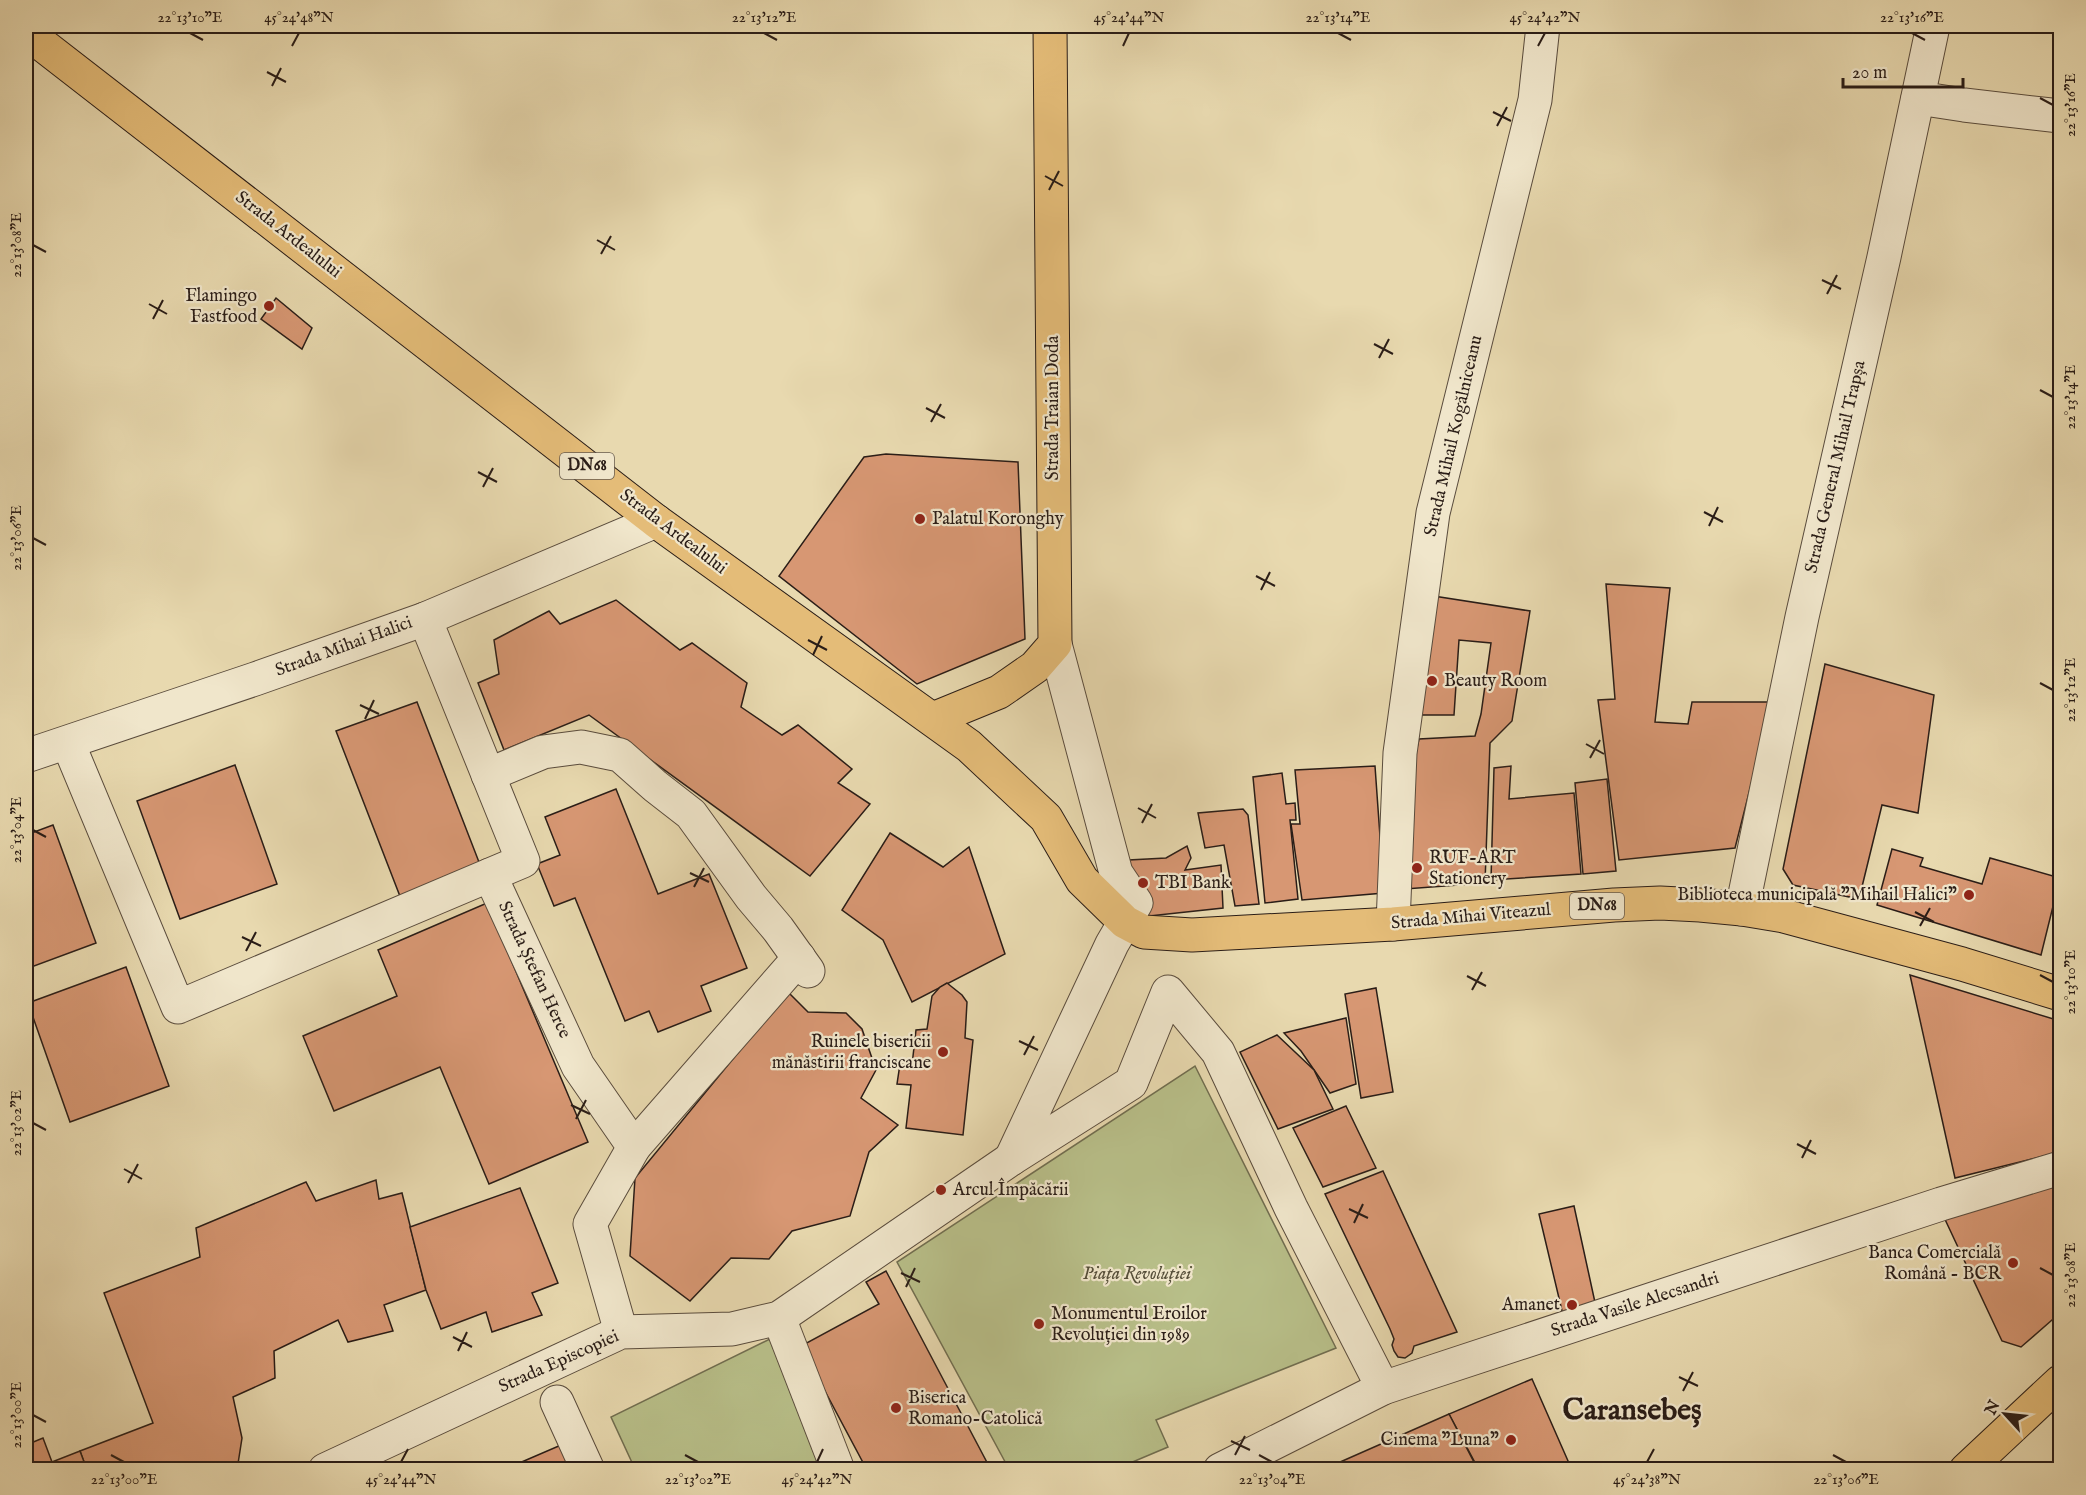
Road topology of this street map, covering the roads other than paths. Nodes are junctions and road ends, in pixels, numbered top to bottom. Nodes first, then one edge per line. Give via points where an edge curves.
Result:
1 (1050, 26) edge
2 (1543, 26) edge
3 (1933, 26) edge
4 (26, 32) edge
5 (1918, 98) junction
6 (2061, 116) edge
7 (656, 521) junction
8 (425, 619) junction
9 (1055, 644) junction
10 (933, 719) junction
11 (68, 743) junction
12 (26, 756) edge
13 (488, 775) junction
14 (490, 875) junction
15 (1742, 909) junction
16 (1125, 921) junction
17 (1393, 924) junction
18 (2061, 994) edge
19 (633, 1147) junction
20 (1011, 1159) junction
21 (2061, 1168) edge
22 (779, 1318) junction
23 (621, 1332) junction
24 (2061, 1382) edge
25 (1383, 1388) junction
26 (557, 1402) dead end
27 (1239, 1466) edge
28 (326, 1470) edge
29 (588, 1470) edge
30 (838, 1470) edge
31 (1966, 1470) edge

1 - 9 main road, Strada Traian Doda
2 - 17 street, Strada Mihail Kogălniceanu via 1535,99 1433,513 1400,753
3 - 5 street, Strada General Mihail Trapșa
4 - 7 main road, Strada Ardealului / DN68
5 - 6 street
5 - 15 street, Strada General Mihail Trapșa via 1802,617
7 - 8 street, Strada Mihai Halici
7 - 10 main road, Strada Ardealului / DN68
8 - 11 street, Strada Mihai Halici
8 - 13 street
9 - 10 main road via 1035,667 999,692
9 - 16 street via 1116,873 1136,903
10 - 16 main road, Strada Ardealului / DN68 via 969,746 1046,818 1082,880
11 - 12 street, Strada Mihai Halici
11 - 14 street via 177,1007
13 - 14 street via 523,861
13 - 19 street via 543,752 581,747 620,754 692,814 804,965
14 - 19 street, Strada Ștefan Herce via 578,1066
15 - 17 main road, Strada Mihai Viteazul / DN68 via 1648,903
15 - 18 main road, Strada Mihai Viteazul / DN68 via 1784,916 1962,963
16 - 17 main road, Strada Mihai Viteazul / DN68 via 1144,932 1192,935
16 - 20 street
19 - 23 street via 590,1224
20 - 22 street, Strada Episcopiei
20 - 25 street, Strada Episcopiei via 1131,1083 1168,992 1218,1052 1291,1208
21 - 25 street, Strada Vasile Alecsandri
22 - 23 street, Strada Episcopiei via 732,1329
22 - 30 street
23 - 28 street, Strada Episcopiei
24 - 31 main road
25 - 27 street, Strada Vasile Alecsandri
26 - 29 street

